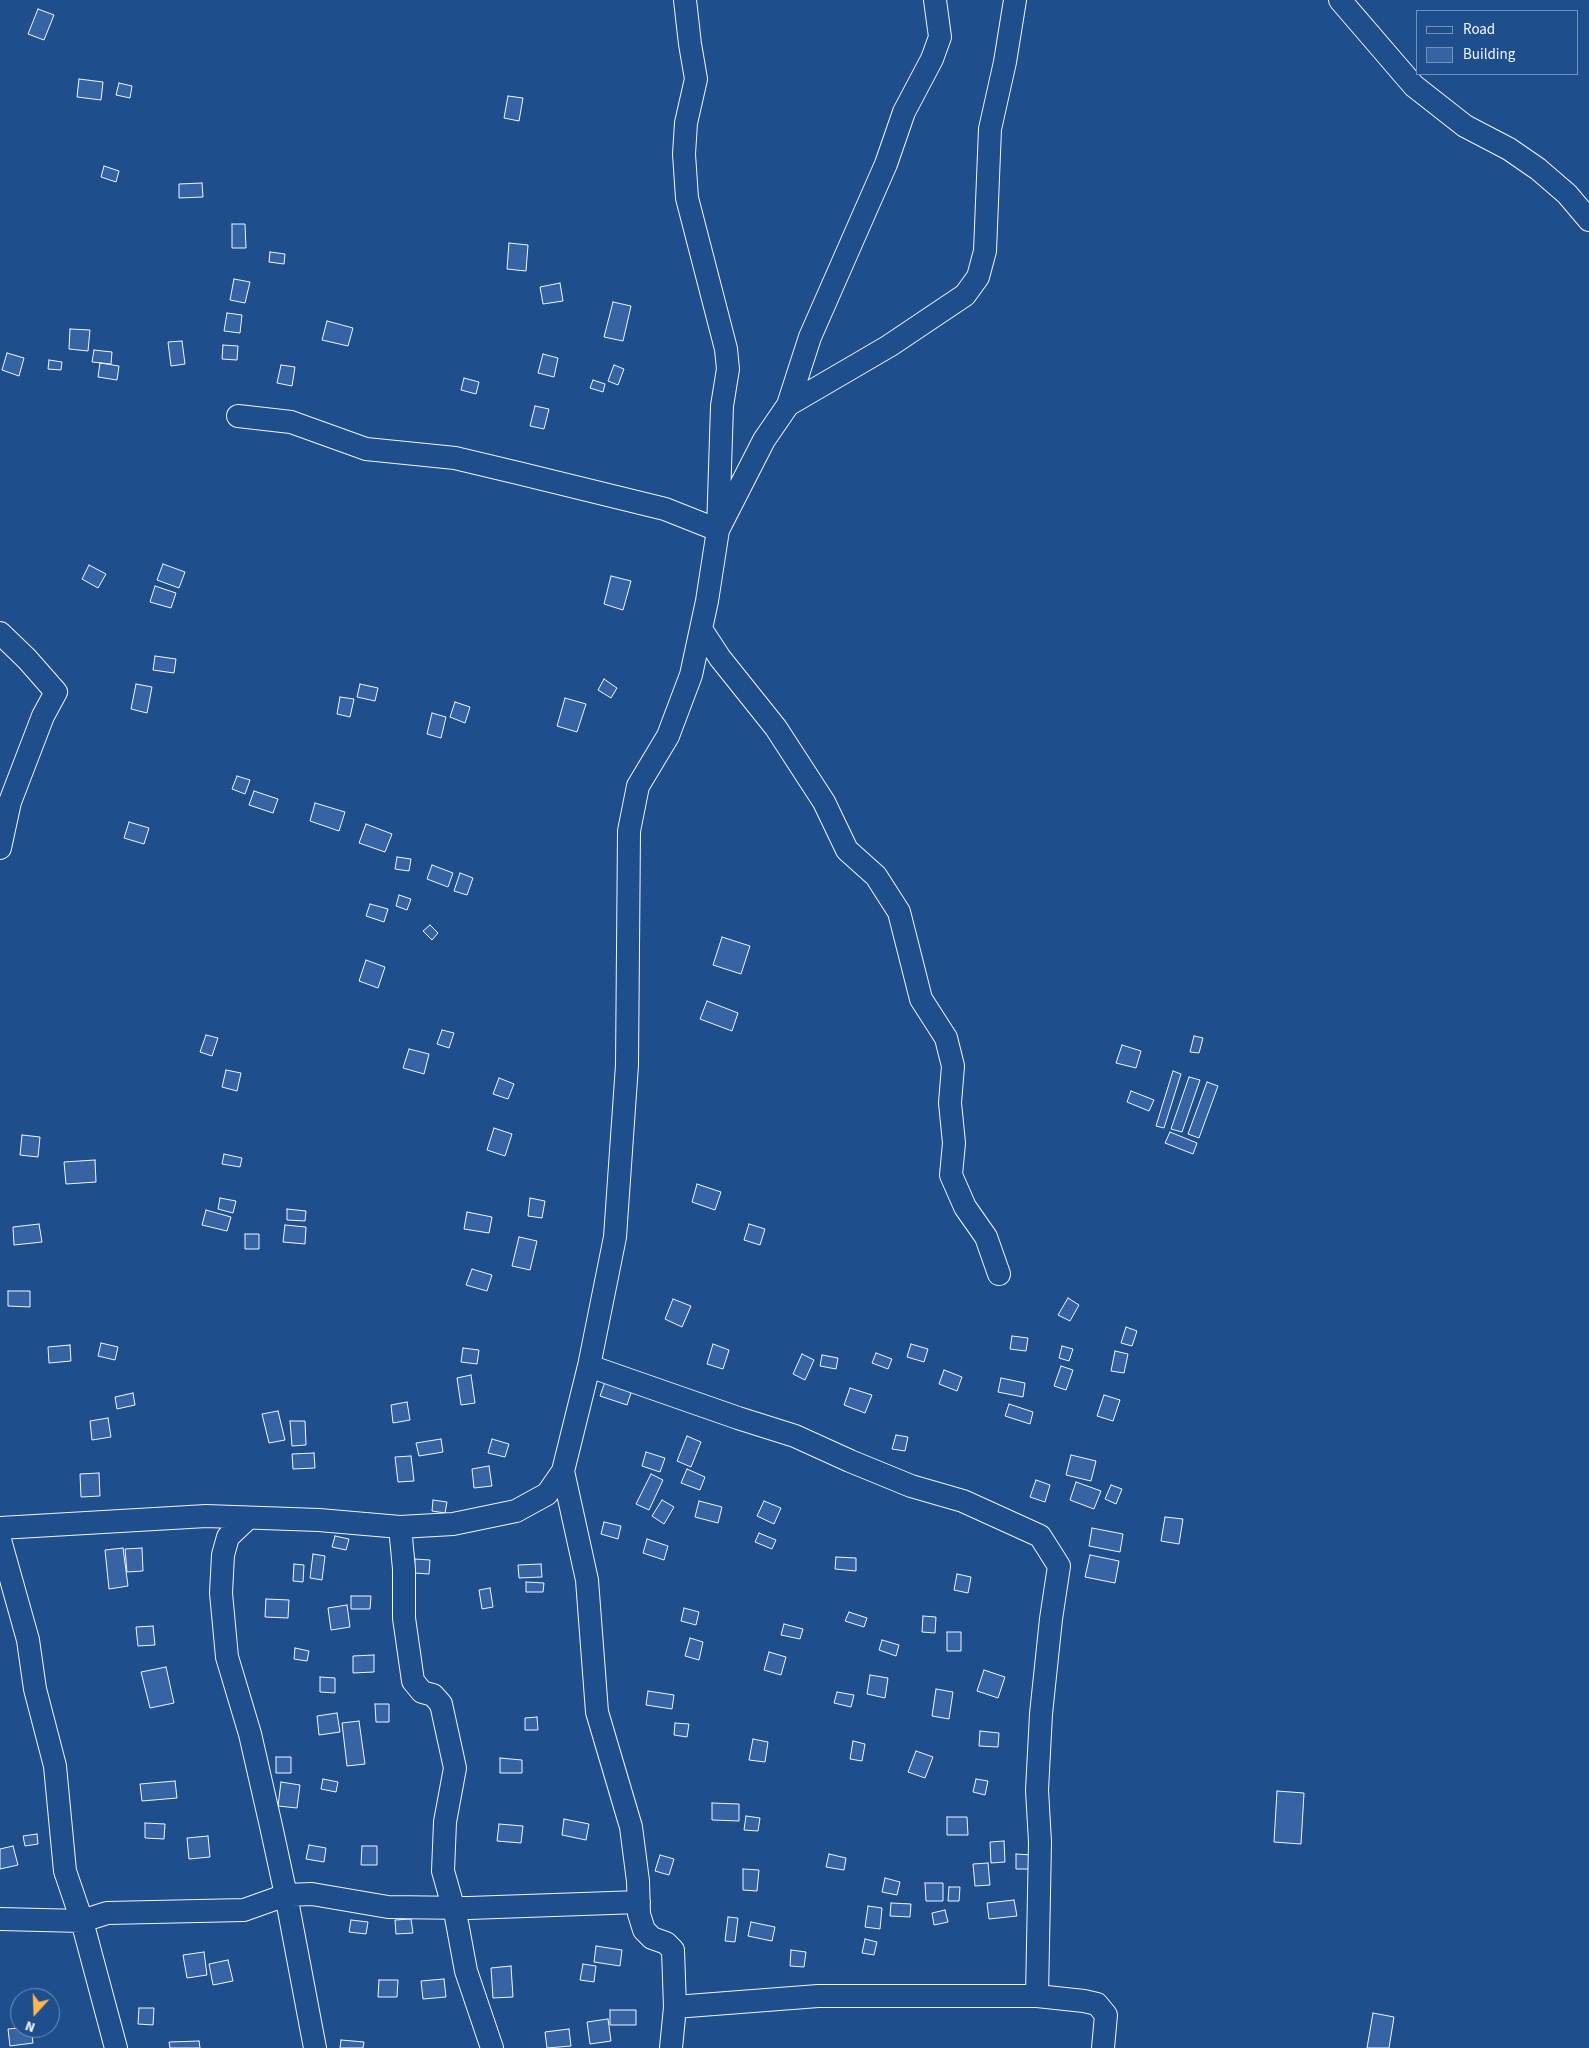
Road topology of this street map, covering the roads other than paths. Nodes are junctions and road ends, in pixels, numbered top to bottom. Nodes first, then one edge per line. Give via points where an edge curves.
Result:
1 (685, 0) edge
2 (935, 0) edge
3 (1015, 0) edge
4 (1340, 0) edge
5 (1589, 220) edge
6 (788, 405) junction
7 (238, 416) dead end
8 (718, 530) junction
9 (701, 630) junction
10 (0, 633) edge
11 (0, 848) edge
12 (999, 1274) dead end
13 (589, 1366) junction
14 (563, 1471) junction
15 (247, 1519) junction
16 (400, 1527) junction
17 (0, 1528) edge
18 (0, 1540) edge
19 (286, 1895) junction
20 (638, 1902) junction
21 (453, 1907) junction
22 (0, 1919) edge
23 (82, 1920) junction
24 (1037, 1996) junction
25 (675, 2007) junction
26 (116, 2048) edge
27 (315, 2048) edge
28 (492, 2048) edge
29 (671, 2048) edge
30 (1103, 2048) edge

1 - 8 street via 696,78 684,146 687,198 726,349 728,369 722,406
2 - 6 street via 940,37 904,112 886,164 810,337
3 - 6 street via 990,129 985,252 978,277 965,295 904,336
4 - 5 street via 1414,86 1465,126 1538,169 1568,194
6 - 8 street via 764,440
7 - 8 street via 291,422 366,449 455,458 665,510
8 - 9 street
9 - 12 street via 776,728 824,802 847,850 876,876 899,912 921,999 946,1038 954,1066 950,1103 954,1143 951,1175 965,1208 986,1237
9 - 13 street via 691,675 668,736 638,786 629,831 627,1065 615,1237
10 - 11 street via 56,692 43,716 10,802
13 - 14 street
13 - 24 street via 795,1436 911,1486 964,1501 1040,1536 1059,1566 1041,1714 1037,1790 1040,1842
14 - 16 street via 547,1494 516,1511 453,1524
14 - 20 street via 587,1580 597,1712 631,1827
15 - 16 street via 319,1520
15 - 17 street via 206,1516
15 - 19 street via 228,1537 223,1554 221,1593 227,1657 250,1734
16 - 21 street via 404,1618 413,1681 422,1692 433,1695 441,1704 454,1768 445,1822 443,1871
18 - 23 street via 28,1640 35,1689 54,1766 65,1872
19 - 21 street via 312,1894 388,1907
19 - 23 street via 244,1910 107,1913
19 - 27 street
20 - 21 street
20 - 25 street via 644,1930 652,1938 666,1942 672,1950
21 - 28 street via 466,1971
22 - 23 street
23 - 26 street
24 - 25 street via 818,1996
24 - 30 street via 1097,2004 1106,2015
25 - 29 street

